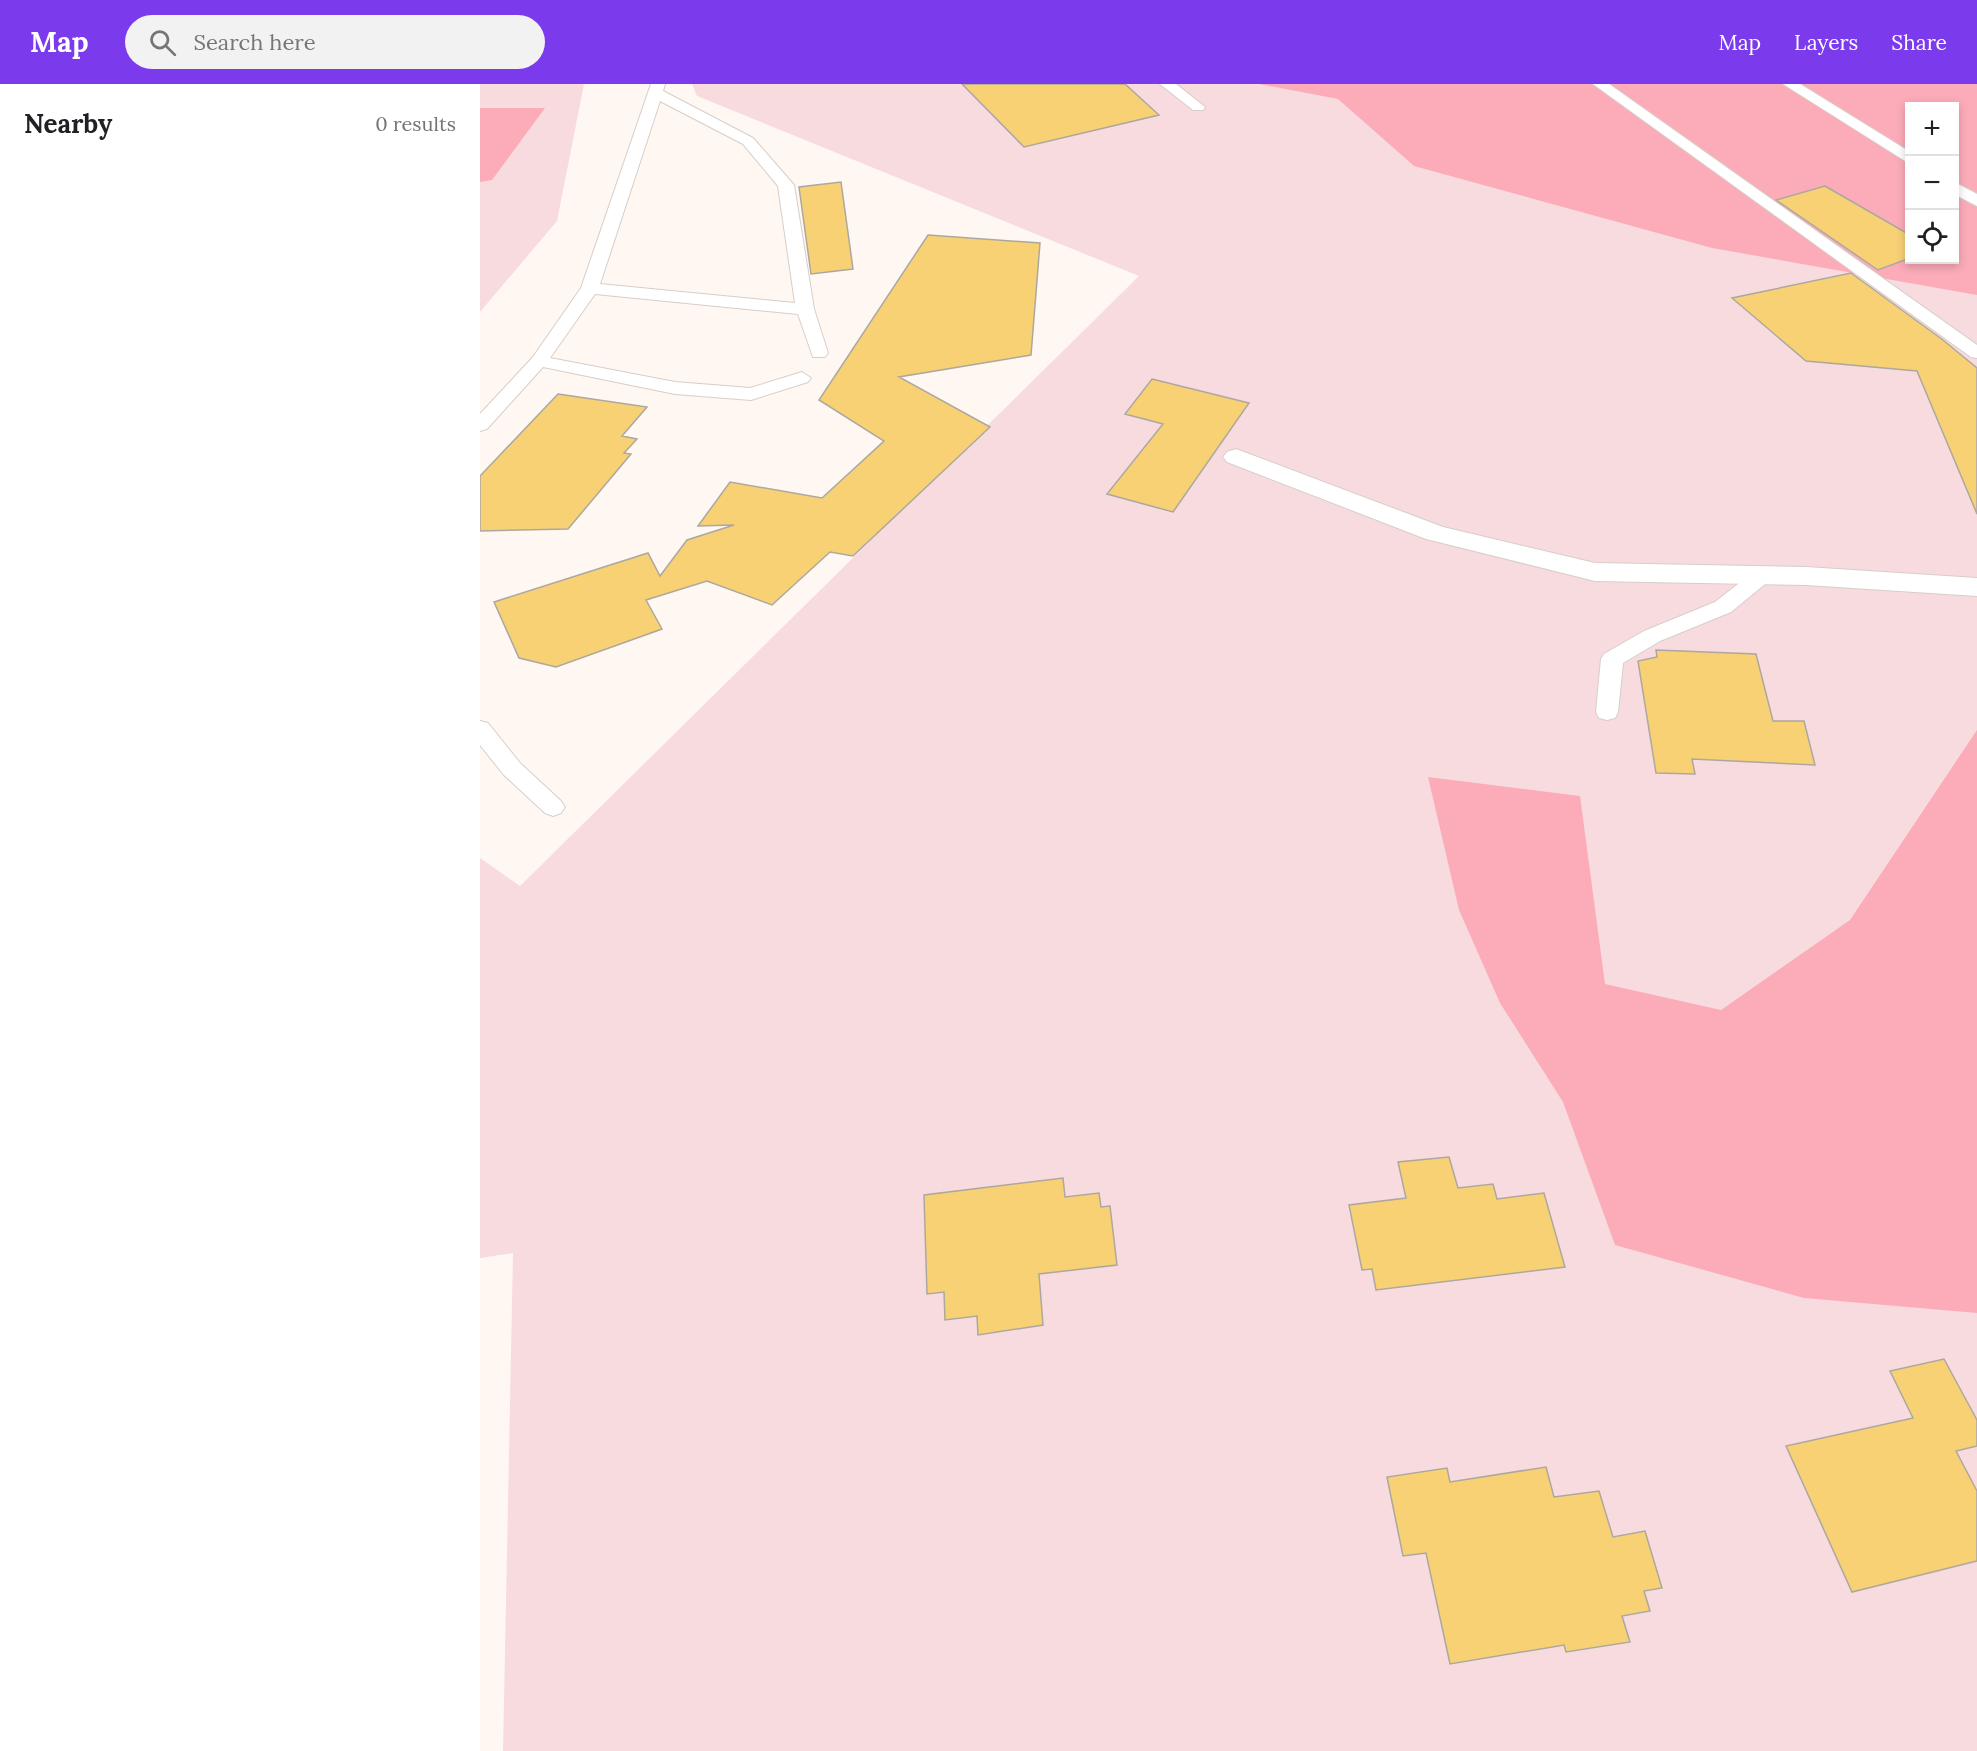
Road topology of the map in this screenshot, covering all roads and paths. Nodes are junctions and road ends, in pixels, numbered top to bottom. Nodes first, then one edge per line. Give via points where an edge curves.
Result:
1 (1167, 84) edge
2 (1599, 84) edge
3 (1790, 84) edge
4 (657, 89) edge
5 (1198, 106) dead end
6 (1905, 156) edge
7 (1959, 190) edge
8 (1977, 201) edge
9 (590, 288) junction
10 (806, 309) junction
11 (819, 353) dead end
12 (1977, 353) edge
13 (539, 361) junction
14 (802, 378) dead end
15 (480, 425) edge
16 (1236, 457) dead end
17 (1763, 575) junction
18 (1977, 586) edge
19 (1607, 712) dead end
20 (480, 729) edge
21 (553, 807) dead end

1 - 5 lane
2 - 12 lane
3 - 6 lane
4 - 9 lane
4 - 10 lane via 748,141 786,185
7 - 8 lane
9 - 10 lane
9 - 13 lane
10 - 11 lane
13 - 14 lane via 675,388 751,394
13 - 15 lane
16 - 17 street via 1436,533 1595,572
17 - 18 street
17 - 19 lane via 1723,607 1652,636 1612,659
20 - 21 lane via 512,769

